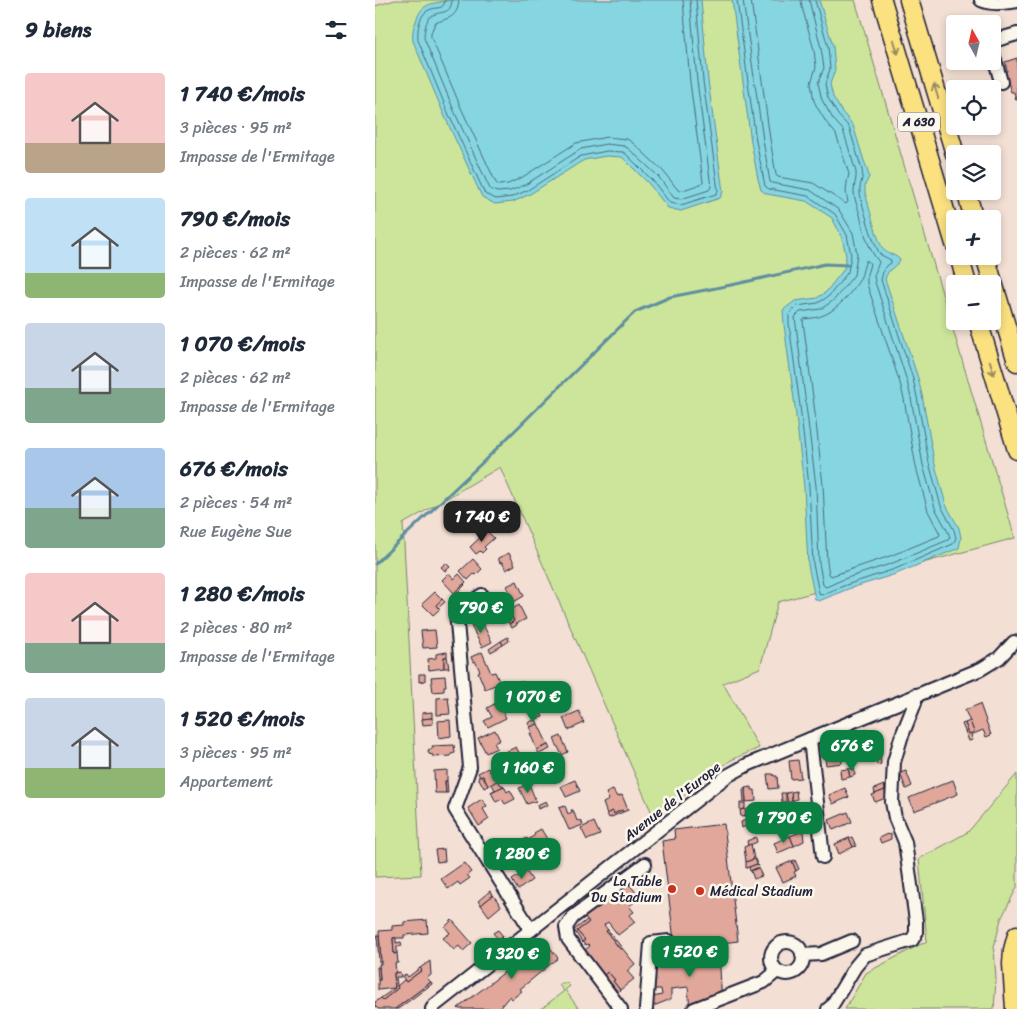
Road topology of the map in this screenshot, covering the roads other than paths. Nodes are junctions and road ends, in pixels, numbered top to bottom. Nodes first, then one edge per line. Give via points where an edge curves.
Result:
1 (882, 0) edge
2 (909, 0) edge
3 (981, 0) edge
4 (1017, 2) edge
5 (1017, 34) edge
6 (1001, 39) edge
7 (952, 145) edge
8 (946, 214) edge
9 (988, 265) edge
10 (981, 330) edge
11 (1017, 362) edge
12 (1017, 450) edge
13 (482, 595) dead end
14 (1014, 642) dead end
15 (915, 695) junction
16 (809, 739) junction
17 (823, 857) dead end
18 (645, 864) dead end
19 (531, 930) junction
20 (1017, 935) edge
21 (669, 941) dead end
22 (853, 941) dead end
23 (802, 955) junction
24 (777, 970) junction
25 (432, 1009) edge
26 (621, 1009) edge
27 (646, 1009) edge
28 (694, 1009) edge
29 (828, 1009) edge
30 (1015, 1009) edge

1 -> 8 highway, A 630
7 -> 2 highway, A 630
3 - 4 street via 999,4
5 - 6 street
9 - 11 highway
10 -> 12 highway
13 - 19 street via 456,612 470,767 455,809
14 - 15 street, Avenue de l'Europe via 999,658 981,668
15 - 16 street, Avenue de l'Europe
15 - 29 street via 894,762 891,802 905,842 916,933 911,940 865,955
16 - 17 street
16 - 19 street, Avenue de l'Europe via 727,776
18 - 26 street via 573,917 566,927 568,939
19 - 25 street, Avenue de l'Europe
20 - 30 highway via 1012,964
21 - 27 street via 651,943
22 - 23 street via 821,954
23 - 24 street via 801,964 795,972 786,974
23 - 24 street via 793,944 779,944 771,957
24 - 28 street via 763,982

